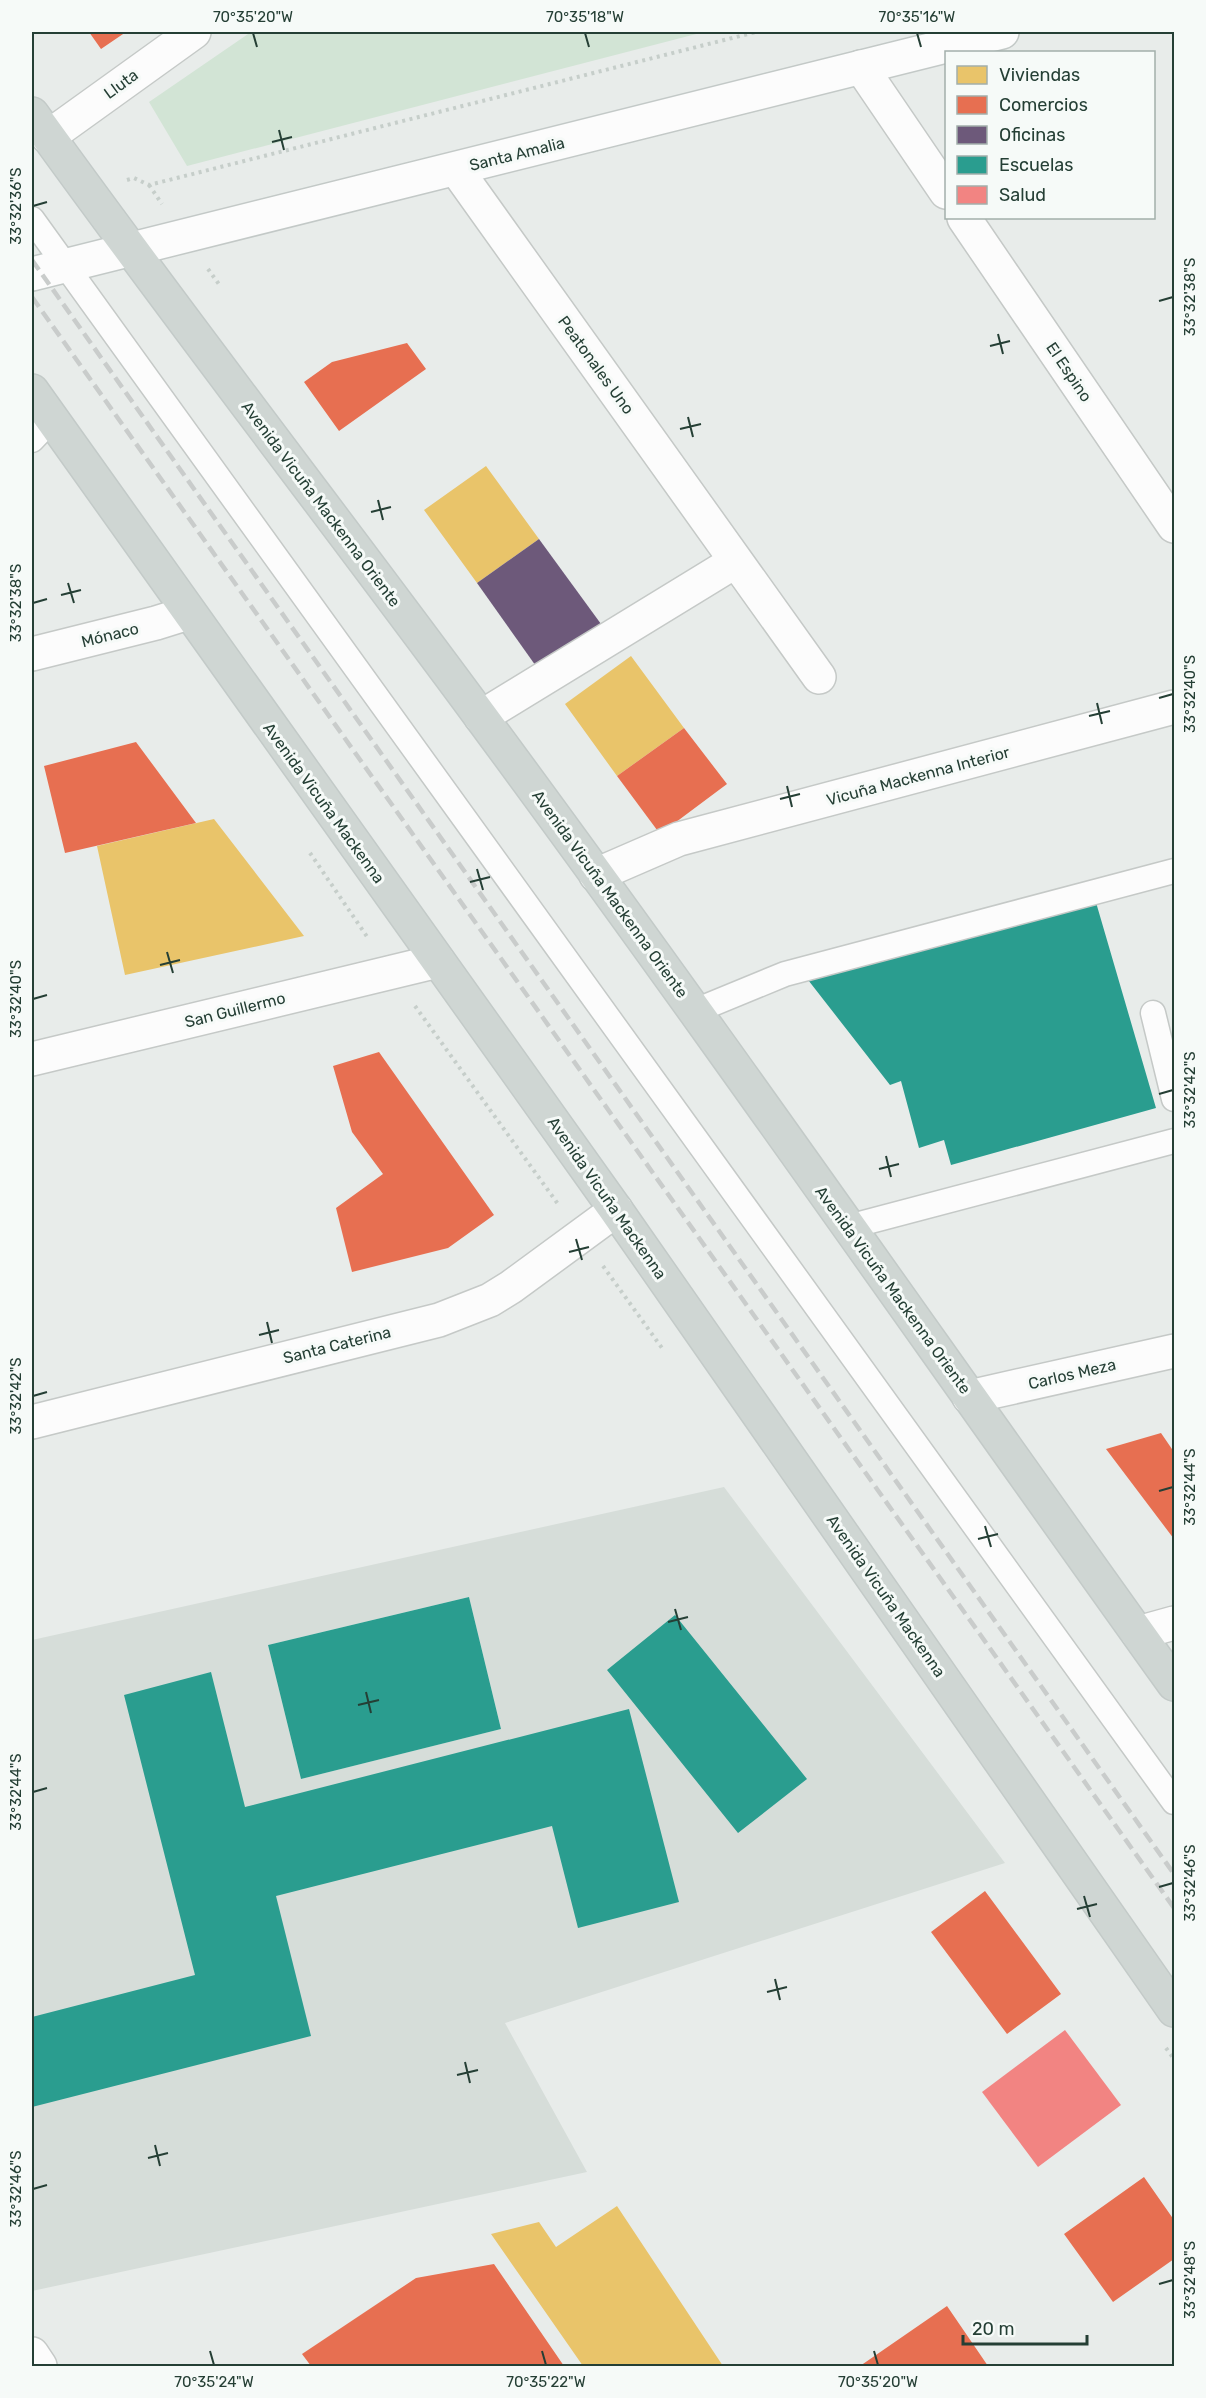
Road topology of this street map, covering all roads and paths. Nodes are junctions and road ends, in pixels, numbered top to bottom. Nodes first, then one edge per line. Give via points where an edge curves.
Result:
1 (194, 32) edge
2 (756, 32) edge
3 (1002, 32) edge
4 (951, 37) edge
5 (861, 67) junction
6 (40, 125) edge
7 (456, 169) junction
8 (87, 191) junction
9 (945, 191) edge
10 (32, 219) edge
11 (965, 219) edge
12 (130, 250) junction
13 (66, 266) junction
14 (32, 274) edge
15 (32, 391) edge
16 (42, 430) edge
17 (1174, 526) edge
18 (736, 561) junction
19 (188, 613) junction
20 (32, 654) edge
21 (819, 677) dead end
22 (1174, 707) edge
23 (481, 717) junction
24 (1174, 871) edge
25 (596, 875) junction
26 (438, 961) junction
27 (695, 1011) junction
28 (1153, 1013) dead end
29 (32, 1059) edge
30 (1174, 1099) edge
31 (1174, 1141) edge
32 (616, 1210) junction
33 (848, 1227) junction
34 (1174, 1351) edge
35 (969, 1397) junction
36 (32, 1422) edge
37 (1174, 1623) edge
38 (1138, 1633) junction
39 (1174, 1684) edge
40 (1174, 1802) edge
41 (1174, 2010) edge
42 (32, 2354) edge
43 (40, 2367) edge

1 - 6 street, Lluta
2 - 8 path via 148,185 134,178
3 - 4 street, Santa Amalia
4 - 5 street, Santa Amalia
5 - 7 street, Santa Amalia
5 - 9 street
6 - 8 main road, Avenida Vicuña Mackenna Oriente
7 - 12 street, Santa Amalia
7 - 18 street, Peatonales Uno
8 - 12 main road, Avenida Vicuña Mackenna Oriente
10 - 13 lane
11 - 17 street, El Espino
12 - 13 street, Santa Amalia
12 - 23 main road, Avenida Vicuña Mackenna Oriente
13 - 14 street, Santa Amalia
13 - 40 lane
15 - 16 main road, Avenida Vicuña Mackenna
16 - 19 main road, Avenida Vicuña Mackenna
18 - 21 street, Peatonales Uno
18 - 23 street
19 - 20 street, Mónaco
19 - 26 main road, Avenida Vicuña Mackenna
22 - 25 street, Vicuña Mackenna Interior via 679,839
23 - 25 main road, Avenida Vicuña Mackenna Oriente
24 - 27 lane via 785,974
25 - 27 main road, Avenida Vicuña Mackenna Oriente
26 - 29 street, San Guillermo
26 - 32 main road, Avenida Vicuña Mackenna
27 - 33 main road, Avenida Vicuña Mackenna Oriente
28 - 30 lane
31 - 33 lane
32 - 36 street, Santa Caterina via 511,1287 465,1311
32 - 41 main road, Avenida Vicuña Mackenna
33 - 35 main road, Avenida Vicuña Mackenna Oriente
34 - 35 street, Carlos Meza
35 - 38 main road, Avenida Vicuña Mackenna Oriente
37 - 38 street
38 - 39 main road, Avenida Vicuña Mackenna Oriente
42 - 43 street

